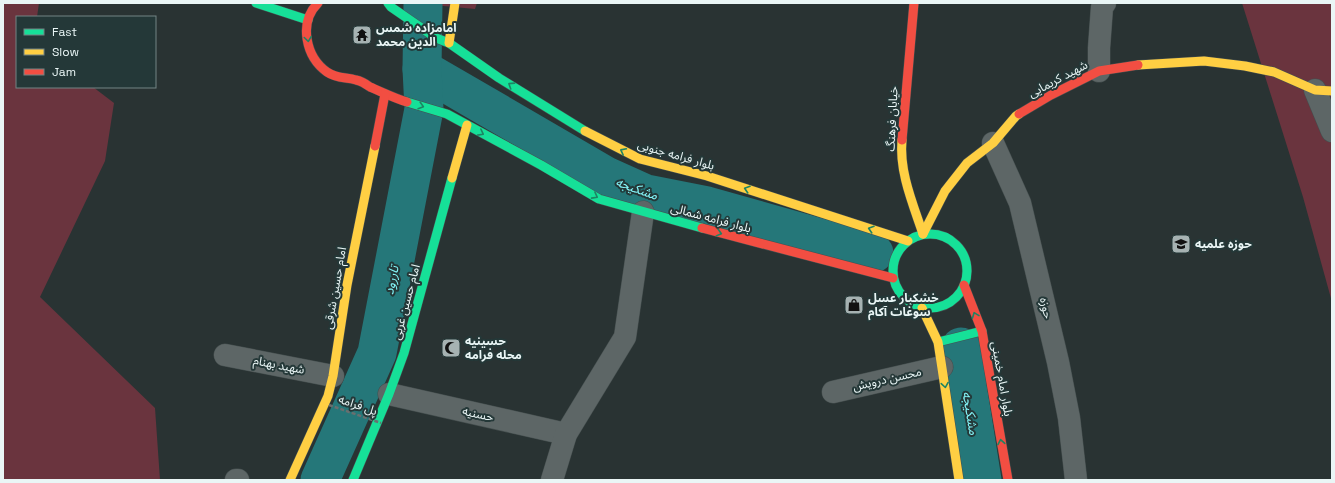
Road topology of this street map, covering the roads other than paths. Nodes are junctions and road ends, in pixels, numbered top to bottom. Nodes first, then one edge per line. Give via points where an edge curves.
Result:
1 (256, 3) edge
2 (318, 3) edge
3 (454, 3) edge
4 (914, 3) edge
5 (1105, 3) edge
6 (389, 5) edge
7 (308, 20) junction
8 (449, 43) junction
9 (1099, 72) junction
10 (1324, 90) edge
11 (386, 94) junction
12 (467, 125) junction
13 (1332, 131) edge
14 (993, 143) junction
15 (643, 212) junction
16 (923, 234) junction
17 (908, 241) junction
18 (893, 278) junction
19 (964, 285) junction
20 (922, 308) junction
21 (982, 331) junction
22 (938, 342) junction
23 (225, 355) dead end
24 (942, 367) junction
25 (333, 376) junction
26 (833, 392) dead end
27 (389, 394) junction
28 (566, 434) junction
29 (290, 480) edge
30 (353, 480) edge
31 (552, 480) edge
32 (959, 480) edge
33 (1008, 480) edge
34 (1076, 480) edge

1 - 7 street
2 - 7 street
3 - 8 street
4 - 16 street, خیابان فرهنگ via 901,152 908,190
5 - 9 street via 1102,7
6 - 8 street, بلوار فرامه جنوبی via 436,38
7 -> 11 street, بلوار فرامه شمالی via 306,35 309,50 317,63 328,73 342,79 356,80
17 -> 8 street, بلوار فرامه جنوبی via 707,176 640,159 577,127
9 - 10 street, شهید کریمایی via 1128,66 1204,61 1274,72
9 - 14 street, شهید کریمایی via 1051,95 1016,116
10 - 13 street
11 -> 12 street, بلوار فرامه شمالی via 447,114
11 - 25 street, امام حسین شرقی via 347,285
12 -> 15 street, بلوار فرامه شمالی via 599,199
12 - 27 street, امام حسین غربی via 404,354
14 - 16 street, شهید کریمایی via 967,163 945,191
14 - 34 street, حوزه via 1020,203 1058,362
15 -> 18 street, بلوار فرامه شمالی
15 - 28 street via 625,337
16 - 17 street
16 - 19 street via 944,237 954,243 966,262 967,274
17 - 18 street via 895,258
18 - 20 street via 896,288 903,297
19 - 20 street via 952,302 937,308
21 -> 19 street, بلوار امام خمینی
20 - 22 street
21 - 22 street
33 -> 21 street, بلوار امام خمینی
22 - 24 street
23 - 25 street, شهید بهنام
24 - 26 street, محسن درویش
24 -> 32 street
25 - 29 street, امام حسین شرقی via 328,396
27 - 28 street, حسنیه
27 - 30 street, امام حسین غربی
28 - 31 street

